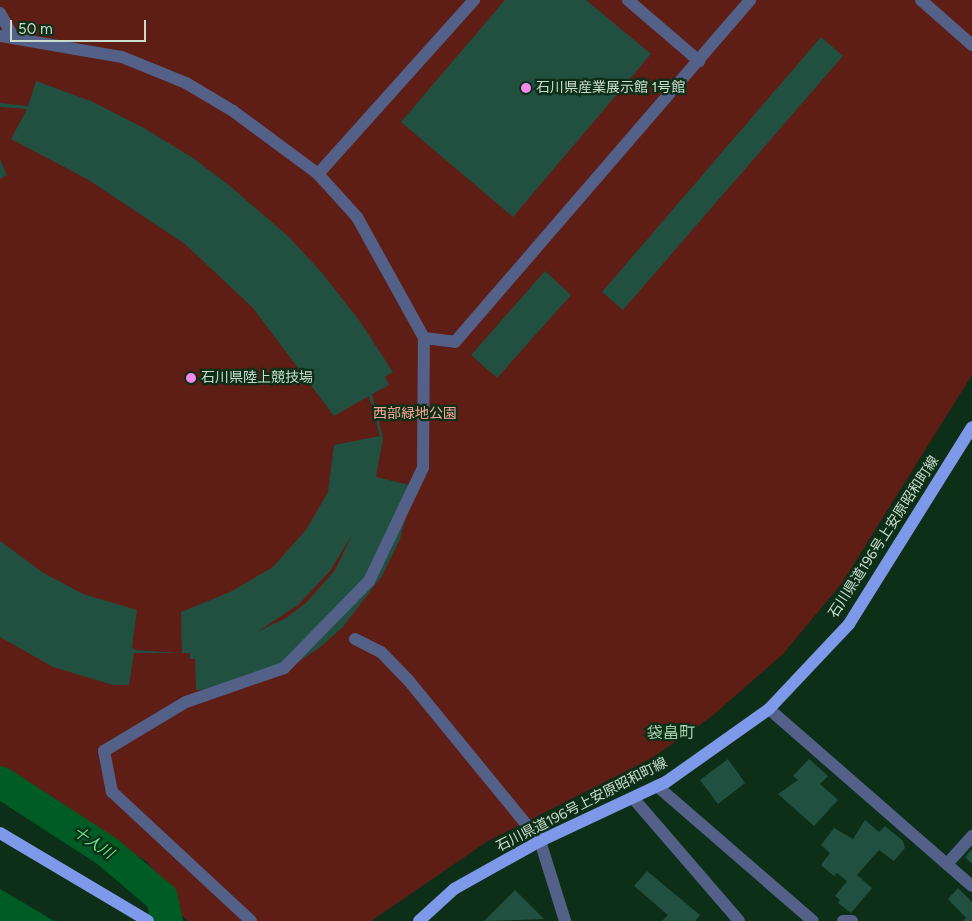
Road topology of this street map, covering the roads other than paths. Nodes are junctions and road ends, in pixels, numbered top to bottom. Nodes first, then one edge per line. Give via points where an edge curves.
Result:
1 (474, 0) edge
2 (628, 0) edge
3 (750, 0) edge
4 (921, 0) edge
5 (0, 13) edge
6 (0, 36) edge
7 (14, 38) junction
8 (972, 44) edge
9 (698, 61) junction
10 (318, 174) junction
11 (424, 338) junction
12 (972, 428) edge
13 (355, 639) dead end
14 (769, 709) junction
15 (657, 786) junction
16 (633, 798) junction
17 (0, 833) edge
18 (972, 836) edge
19 (540, 841) junction
20 (946, 864) junction
21 (972, 886) edge
22 (148, 921) edge
23 (251, 921) edge
24 (419, 921) edge
25 (565, 921) edge
26 (738, 921) edge
27 (813, 921) edge
28 (843, 921) edge
29 (852, 921) edge

1 - 10 street
2 - 9 street
3 - 9 street
4 - 8 street
5 - 7 street
6 - 7 street
7 - 10 street via 122,57 186,83 232,110
9 - 11 street via 456,342
10 - 11 street via 357,217
11 - 23 street via 422,468 369,581 284,668 186,702 104,751 112,792
12 - 14 main road, 石川県道196号上安原昭和町線 via 849,624
13 - 19 street via 381,652 409,681
14 - 15 main road, 石川県道196号上安原昭和町線
14 - 20 street
15 - 16 main road, 石川県道196号上安原昭和町線
15 - 27 street
16 - 19 main road, 石川県道196号上安原昭和町線
16 - 26 street
17 - 22 main road
18 - 20 street
19 - 24 main road, 石川県道196号上安原昭和町線 via 454,889
19 - 25 street
20 - 21 street
28 - 29 street

